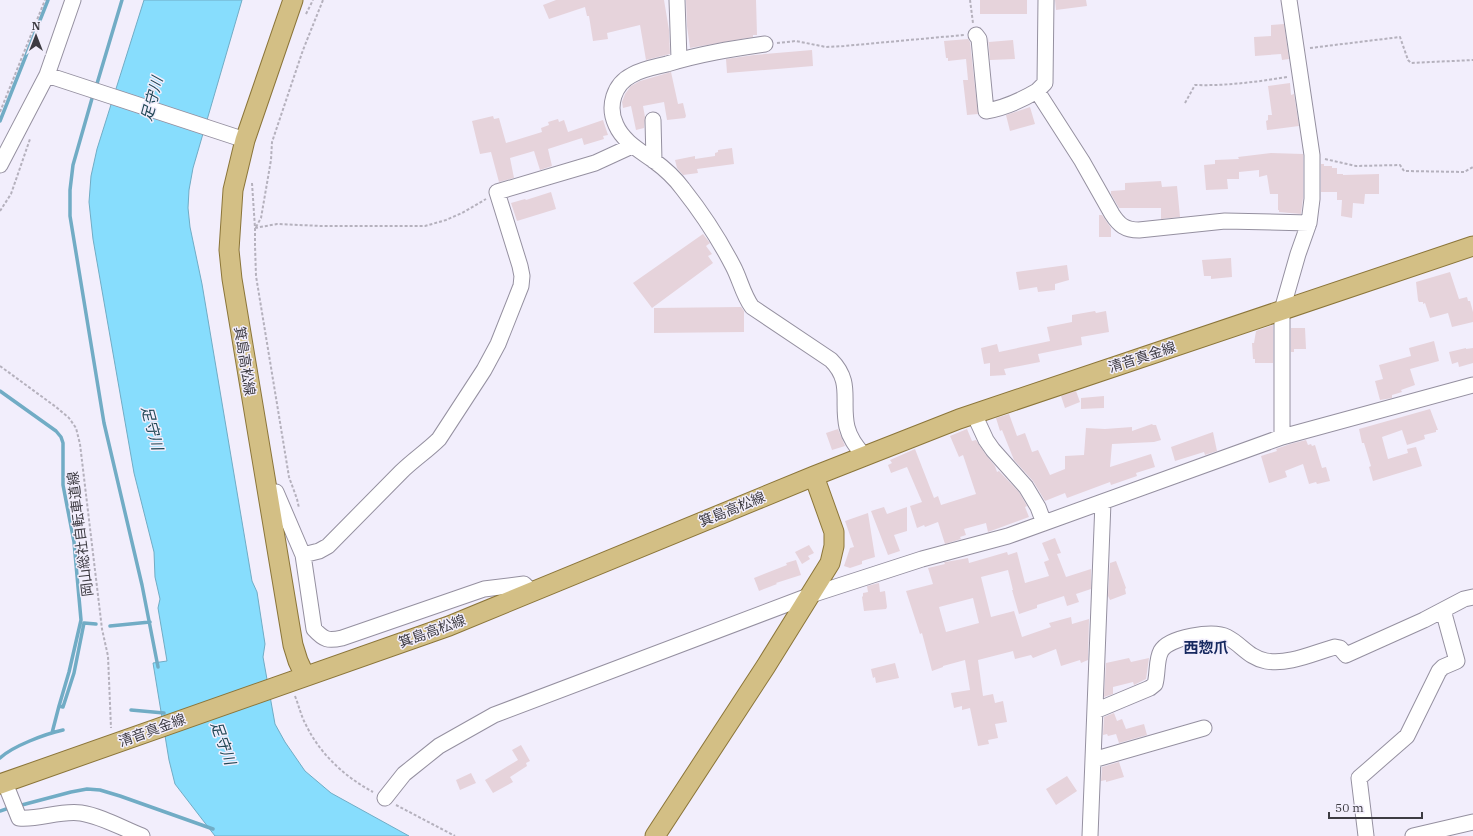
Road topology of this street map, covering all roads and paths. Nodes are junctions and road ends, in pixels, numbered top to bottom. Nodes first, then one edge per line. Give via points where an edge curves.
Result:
1 (45, 0) edge
2 (73, 0) edge
3 (293, 0) edge
4 (323, 0) edge
5 (677, 0) edge
6 (970, 0) edge
7 (1046, 0) edge
8 (1289, 0) edge
9 (976, 35) junction
10 (765, 44) joint
11 (1295, 50) junction
12 (679, 59) junction
13 (1473, 60) edge
14 (1299, 75) junction
15 (53, 77) junction
16 (1037, 91) junction
17 (1185, 103) dead end
18 (0, 112) edge
19 (652, 120) dead end
20 (240, 138) junction
21 (632, 146) junction
22 (1312, 155) junction
23 (654, 161) junction
24 (0, 164) edge
25 (1473, 167) edge
26 (252, 178) dead end
27 (497, 192) junction
28 (1309, 223) junction
29 (255, 228) junction
30 (1473, 246) edge
31 (1282, 310) junction
32 (0, 366) edge
33 (1473, 385) edge
34 (974, 414) junction
35 (1282, 437) junction
36 (864, 456) junction
37 (814, 476) junction
38 (267, 494) junction
39 (1103, 502) junction
40 (299, 513) dead end
41 (1044, 523) junction
42 (303, 555) junction
43 (532, 592) junction
44 (811, 596) junction
45 (1473, 597) edge
46 (1444, 610) junction
47 (293, 680) junction
48 (1095, 711) junction
49 (1204, 728) dead end
50 (118, 735) junction
51 (1093, 760) junction
52 (2, 784) edge
53 (385, 798) junction
54 (1473, 822) edge
55 (142, 836) edge
56 (455, 836) edge
57 (654, 836) edge
58 (1090, 836) edge
59 (1366, 836) edge
60 (1413, 836) edge

1 - 18 path
2 - 15 street
3 - 20 main road, 箕島高松線
4 - 29 path via 272,142 261,218
5 - 12 street
6 - 9 path
7 - 16 street via 1044,83
8 - 11 street
9 - 10 path via 844,46 796,41
9 - 16 street via 986,111 1003,108
10 - 12 street
11 - 13 path via 1400,37 1411,63
11 - 14 street
12 - 21 street via 632,74 616,90 613,99 616,125
14 - 17 path via 1242,84 1195,86
14 - 22 street
15 - 20 street
15 - 24 street
16 - 28 street via 1117,222 1124,228 1139,230 1239,220
19 - 23 street
20 - 38 main road, 箕島高松線 via 229,250
21 - 23 street
21 - 27 street via 595,163
22 - 25 path via 1356,166 1400,165 1404,171 1464,172
22 - 28 street
23 - 36 street via 683,188 703,217 733,267 744,295 752,307 831,360 839,370 844,381 847,427 854,444
26 - 29 path
27 - 29 path via 462,213 425,226 277,224
27 - 42 street via 522,276 521,286 498,344 439,439 401,472 328,546
28 - 31 street
29 - 40 path via 256,276 289,477
30 - 31 main road, 清音真金線
31 - 34 main road, 清音真金線
31 - 35 street
32 - 50 path, 岡山総社自転車道線 via 56,406 76,428
33 - 35 street
34 - 36 main road, 清音真金線
34 - 41 street via 993,450 1026,487
35 - 39 street
36 - 37 main road, 清音真金線
37 - 43 main road, 箕島高松線
37 - 44 main road via 831,520 834,546 830,563
38 - 42 street via 276,492
38 - 47 main road, 箕島高松線 via 298,661
39 - 41 street
39 - 48 street
41 - 44 street via 1008,536 922,559
42 - 43 street via 314,629 322,638 332,640 484,590 524,584
43 - 47 main road, 箕島高松線 via 448,626
44 - 53 street via 494,715 439,746 404,774
44 - 57 main road
45 - 46 street
46 - 48 street via 1346,655 1340,648 1335,647 1287,661 1261,660 1226,636 1199,634 1164,647 1159,658 1155,684 1150,688
46 - 59 street via 1457,661 1439,671 1407,736 1359,778
47 - 50 main road, 清音真金線
47 - 53 path via 300,712 320,747 339,770
48 - 51 street
49 - 51 street
50 - 52 main road, 清音真金線
51 - 58 street
52 - 55 street via 19,818 80,813
53 - 56 path
54 - 60 street

